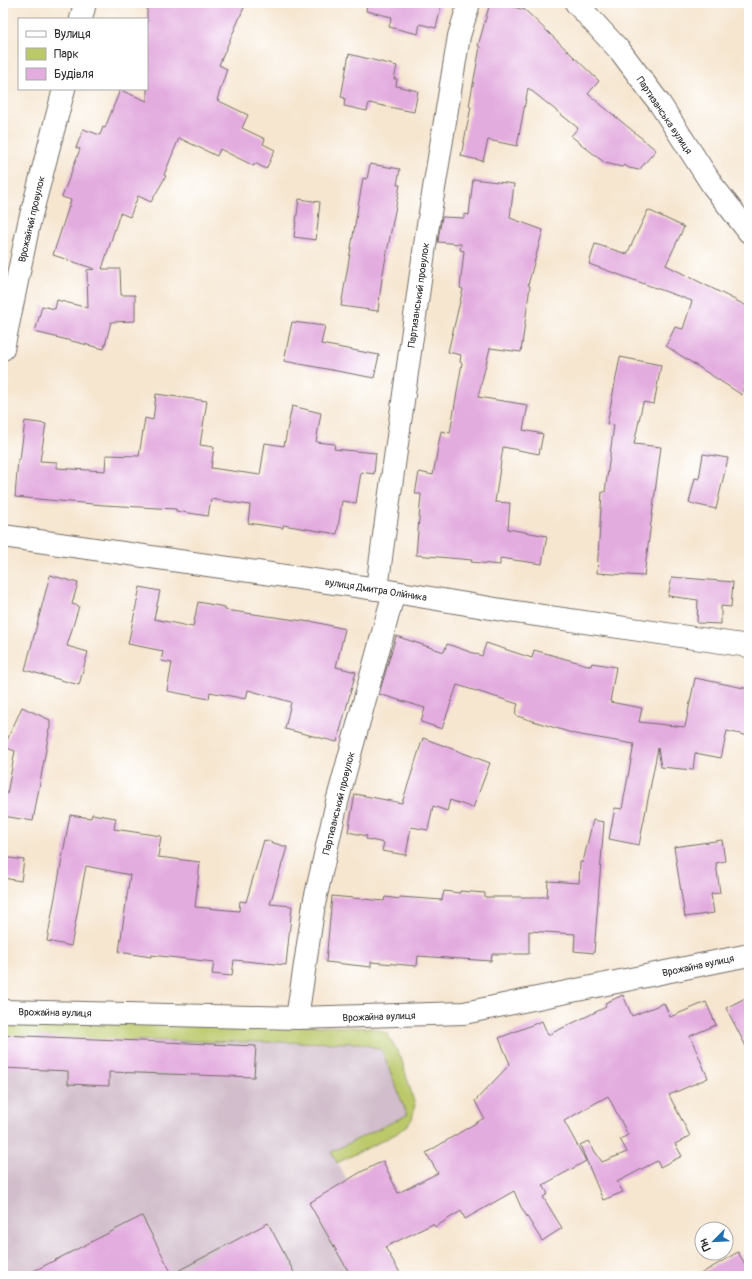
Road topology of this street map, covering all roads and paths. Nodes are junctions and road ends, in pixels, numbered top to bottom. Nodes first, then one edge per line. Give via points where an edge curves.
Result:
1 (85, 3) edge
2 (469, 3) edge
3 (576, 3) edge
4 (81, 18) edge
5 (64, 90) edge
6 (749, 232) edge
7 (3, 350) edge
8 (3, 536) edge
9 (386, 590) junction
10 (749, 646) edge
11 (749, 955) edge
12 (3, 1011) edge
13 (297, 1018) junction

1 - 4 street
2 - 9 street, Партизанський провулок via 459,36 427,231 382,550
3 - 6 street, Партизанська вулиця via 621,52 660,104 712,186
5 - 7 street, Врожайний провулок via 29,223
8 - 9 street, вулиця Дмитра Олійника
9 - 10 street, вулиця Дмитра Олійника via 502,610
9 - 13 street, Партизанський провулок via 314,904
11 - 13 street, Врожайна вулиця via 464,1013
12 - 13 street, Врожайна вулиця

